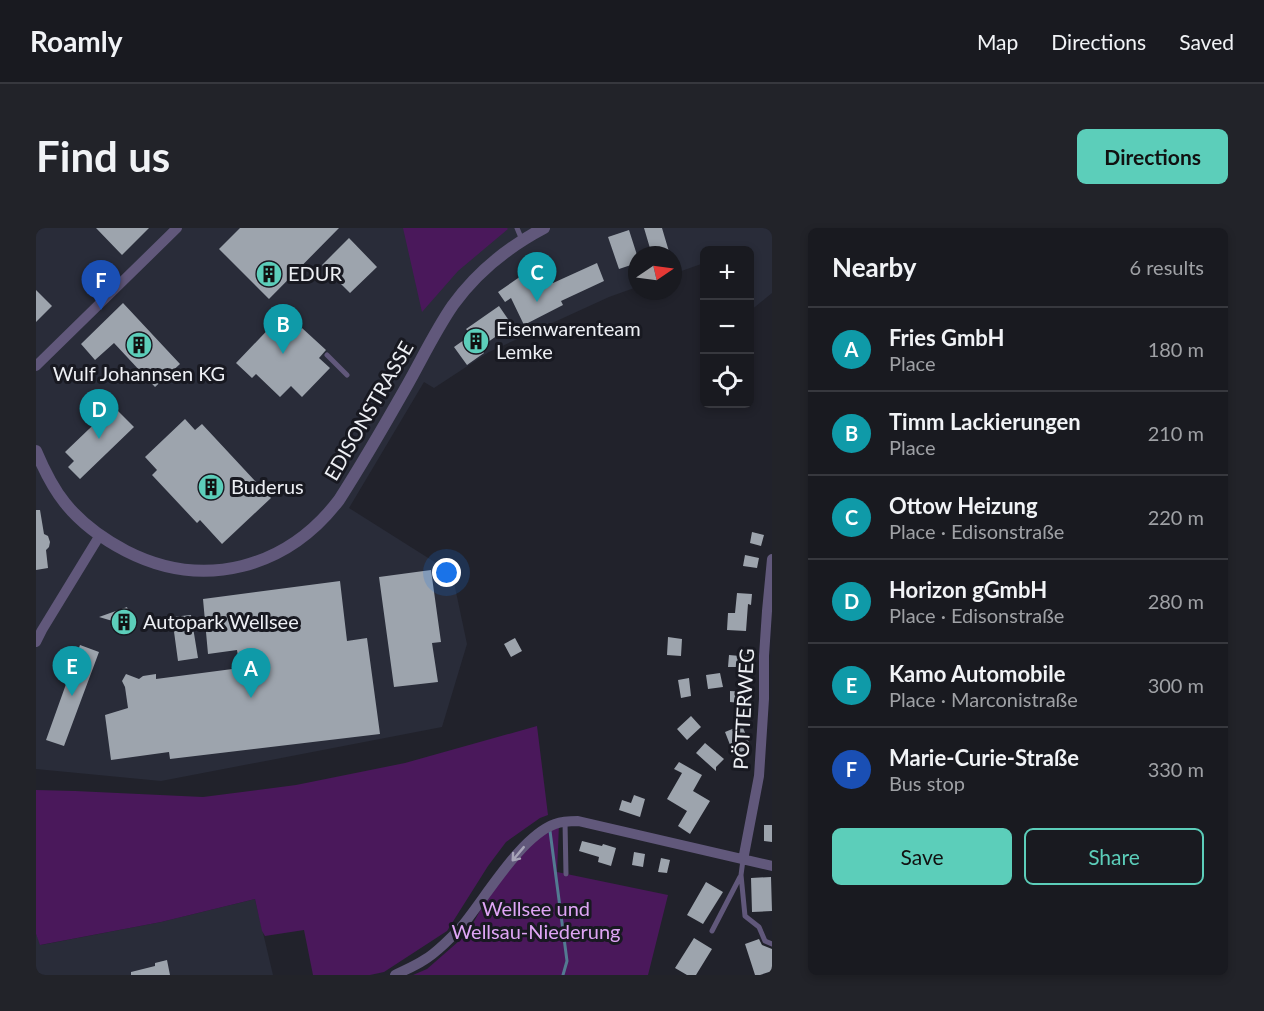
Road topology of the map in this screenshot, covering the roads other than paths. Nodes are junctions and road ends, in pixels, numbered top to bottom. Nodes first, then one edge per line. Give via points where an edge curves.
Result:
1 (177, 228) edge
2 (517, 228) edge
3 (544, 228) edge
4 (522, 240) junction
5 (327, 356) dead end
6 (36, 366) edge
7 (347, 375) dead end
8 (36, 451) edge
9 (100, 535) junction
10 (772, 559) edge
11 (36, 642) edge
12 (565, 821) junction
13 (743, 860) junction
14 (772, 866) edge
15 (566, 874) dead end
16 (741, 876) junction
17 (712, 931) dead end
18 (772, 944) edge
19 (395, 975) edge

1 - 6 street
2 - 4 lane
3 - 4 street, EDISONSTRASSE
4 - 9 street, EDISONSTRASSE via 486,267 453,306 339,500 322,521 296,542 274,555 238,567 196,571 145,560
5 - 7 lane
8 - 9 street, EDISONSTRASSE via 66,504
9 - 11 street
10 - 13 street, PÖTTERWEG via 759,776
12 - 13 street
12 - 15 lane
12 -> 19 street via 529,841 461,928 426,959
13 - 14 street
13 - 16 lane
16 - 17 lane
16 - 18 lane via 745,916

